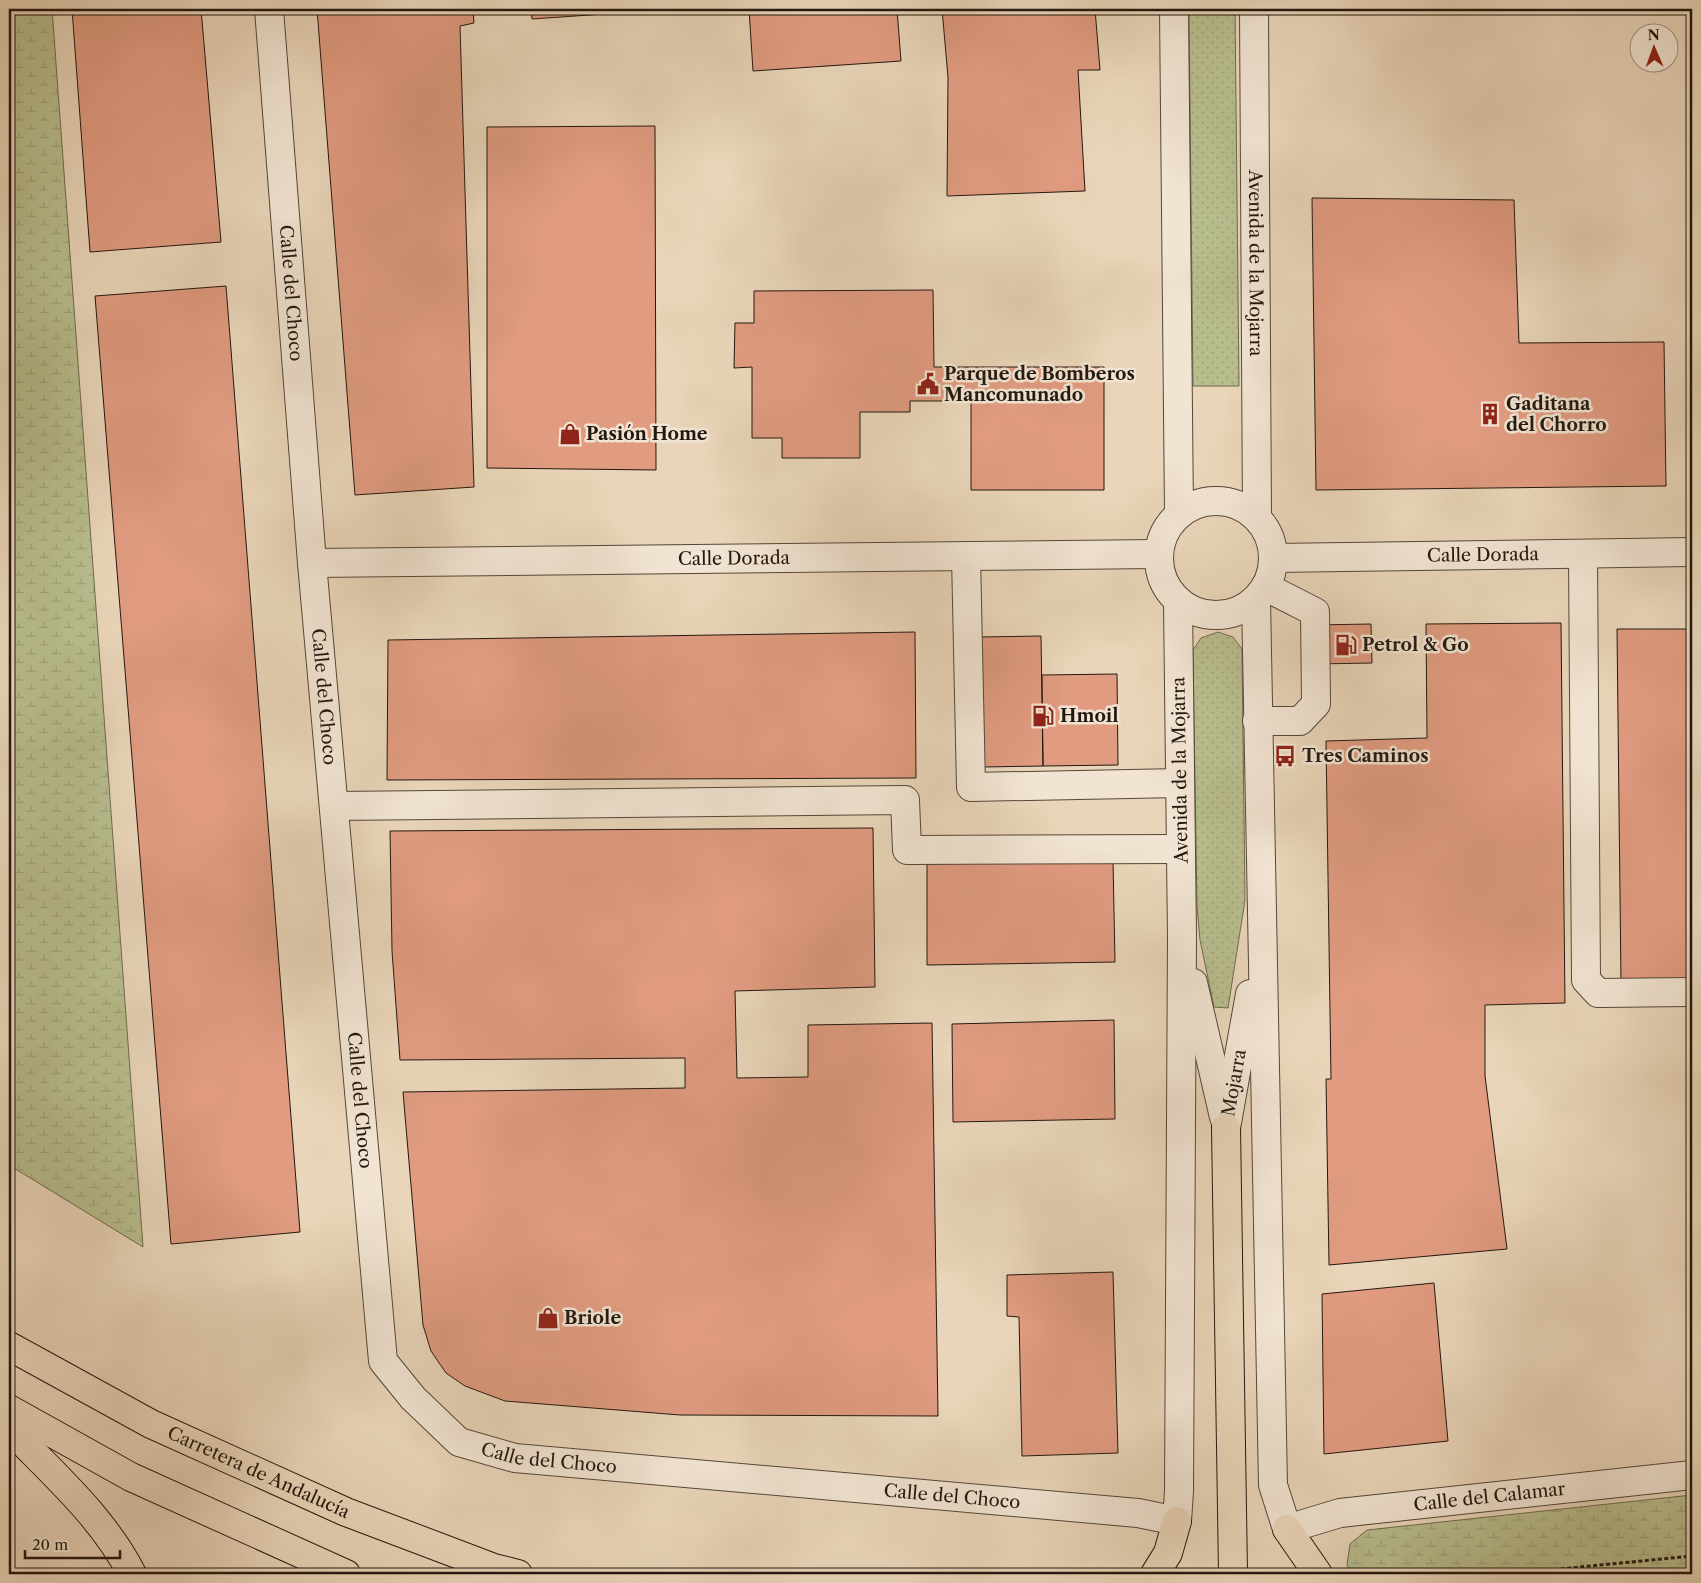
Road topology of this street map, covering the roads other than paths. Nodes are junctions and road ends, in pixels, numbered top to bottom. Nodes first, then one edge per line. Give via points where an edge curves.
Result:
1 (268, 9) edge
2 (1174, 9) edge
3 (1254, 9) edge
4 (1179, 513) junction
5 (1257, 518) junction
6 (1692, 552) edge
7 (1158, 554) junction
8 (1583, 554) junction
9 (966, 556) junction
10 (1274, 558) junction
11 (312, 563) junction
12 (1261, 593) junction
13 (1178, 602) junction
14 (1258, 721) junction
15 (1180, 783) junction
16 (334, 806) junction
17 (1181, 849) junction
18 (1261, 934) junction
19 (1182, 937) junction
20 (1692, 992) edge
21 (1226, 1128) junction
22 (9, 1346) edge
23 (9, 1409) edge
24 (9, 1428) edge
25 (1692, 1475) edge
26 (1177, 1522) junction
27 (1287, 1529) junction
28 (132, 1574) edge
29 (346, 1574) edge
30 (518, 1574) edge
31 (1154, 1574) edge
32 (1233, 1574) edge
33 (1318, 1574) edge

1 - 11 street, Calle del Choco
2 - 4 street
3 - 5 street, Avenida de la Mojarra
4 - 5 street via 1211,500 1228,501
4 - 7 street via 1165,530
5 - 10 street via 1272,543
6 - 8 street, Calle Dorada
7 - 9 street, Calle Dorada
7 - 13 street via 1159,572 1166,588
8 - 10 street, Calle Dorada
8 - 20 street via 1586,980 1598,993
9 - 11 street, Calle Dorada
9 - 15 street via 971,787
10 - 12 street via 1272,573
11 - 16 street, Calle del Choco
12 - 13 street via 1242,609 1226,615 1192,611
12 - 14 street
12 - 14 street via 1314,612 1316,704 1300,721
13 - 15 street, Avenida de la Mojarra
14 - 18 street
15 - 17 street, Avenida de la Mojarra
16 - 17 street via 905,800 907,850
16 - 26 street, Calle del Choco via 383,1361 413,1398 459,1442 515,1458 1138,1513
17 - 19 street, Avenida de la Mojarra
18 - 21 street, Mojarra
18 - 27 street via 1273,1485
19 - 21 street, Mojarra
19 - 26 street
21 - 32 highway
22 - 30 highway, Carretera de Andalucía via 151,1424 346,1512
23 - 29 highway via 131,1477
24 - 28 highway via 92,1514
25 - 27 street, Calle del Calamar via 1340,1513
26 - 31 highway via 1168,1553
27 - 33 highway

